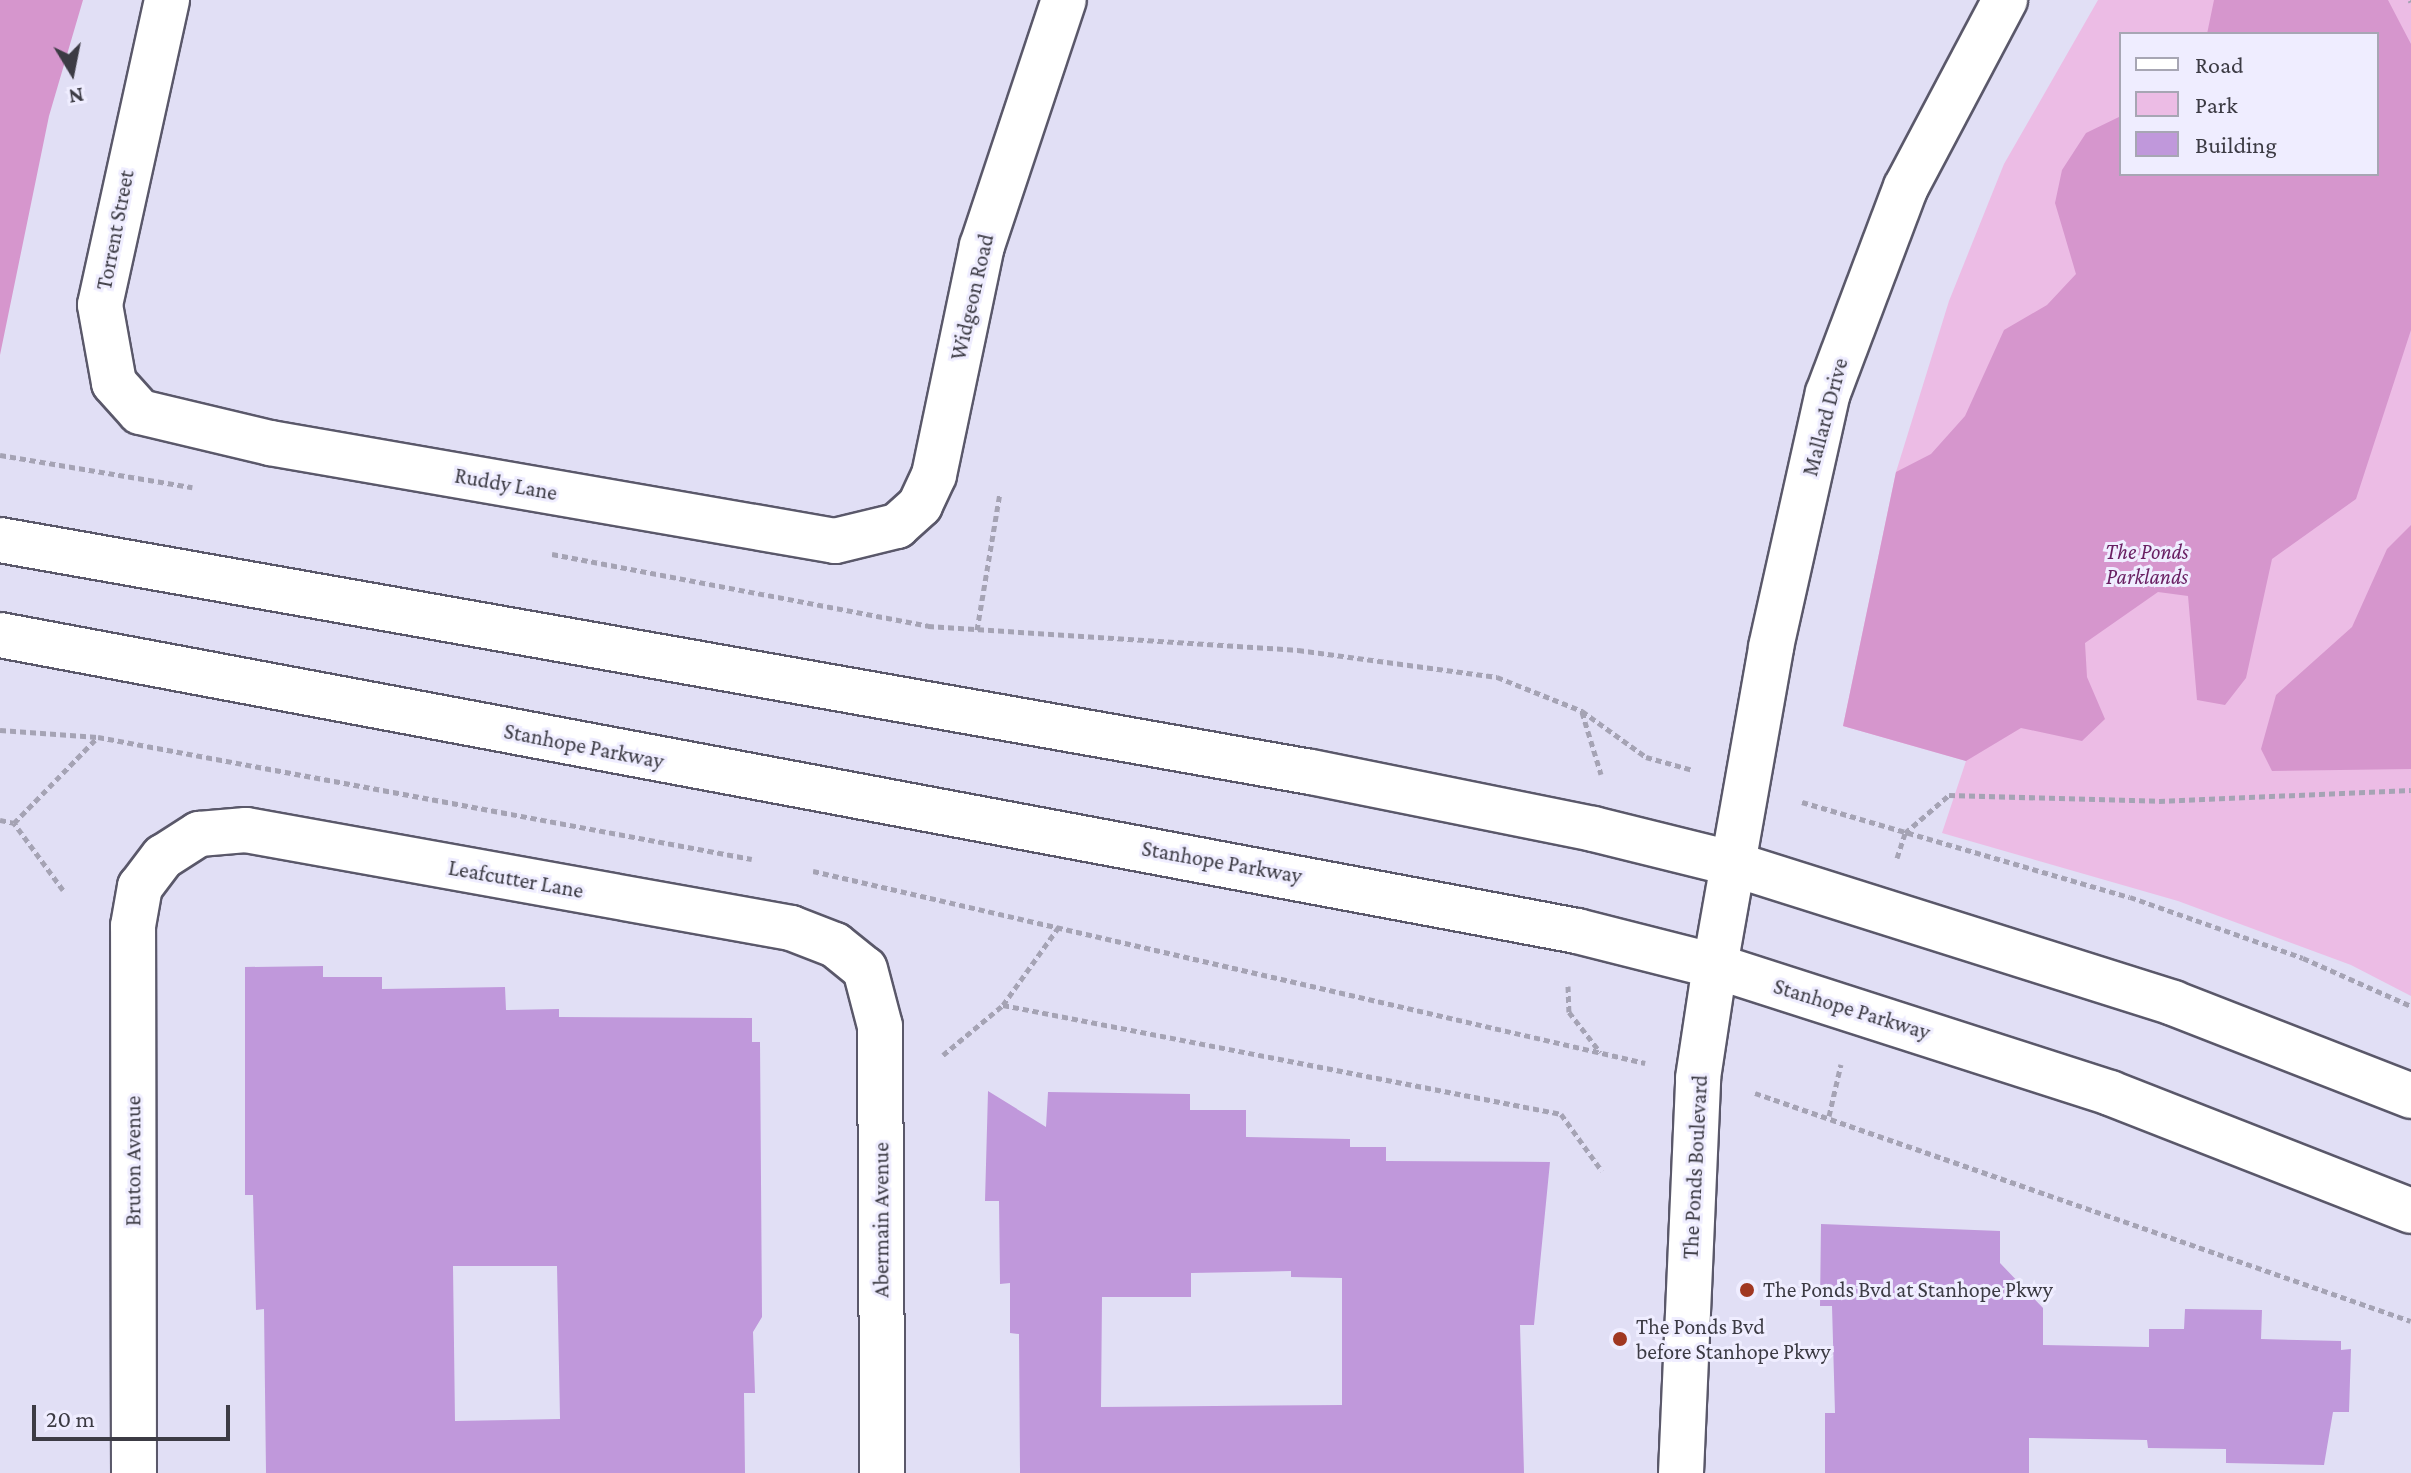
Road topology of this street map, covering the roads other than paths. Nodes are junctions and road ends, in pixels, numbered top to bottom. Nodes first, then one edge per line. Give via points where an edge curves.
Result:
1 (167, 0) edge
2 (1064, 0) edge
3 (2005, 0) edge
4 (178, 425) joint
5 (0, 540) edge
6 (835, 541) joint
7 (0, 635) edge
8 (163, 857) joint
9 (1730, 863) junction
10 (1715, 966) junction
11 (865, 969) joint
12 (2411, 1096) edge
13 (2411, 1211) edge
14 (134, 1473) edge
15 (882, 1473) edge
16 (1681, 1473) edge

1 - 4 street, Torrent Street via 100,305 114,383 140,412
2 - 6 street, Widgeon Road via 982,246 934,475 920,505 897,526
3 - 9 street, Mallard Drive via 1906,187 1828,393
4 - 6 street, Ruddy Lane
5 - 9 street via 1311,772
7 - 10 street, Stanhope Parkway via 1317,880
8 - 11 street, Leafcutter Lane via 199,834 246,830 791,928 835,945
8 - 14 street, Bruton Avenue via 140,887 133,926
9 - 10 street, The Ponds Boulevard
9 - 12 street via 2173,1003
10 - 13 street, Stanhope Parkway via 2110,1093
10 - 16 street, The Ponds Boulevard via 1698,1078
11 - 15 street, Abermain Avenue via 880,1026

